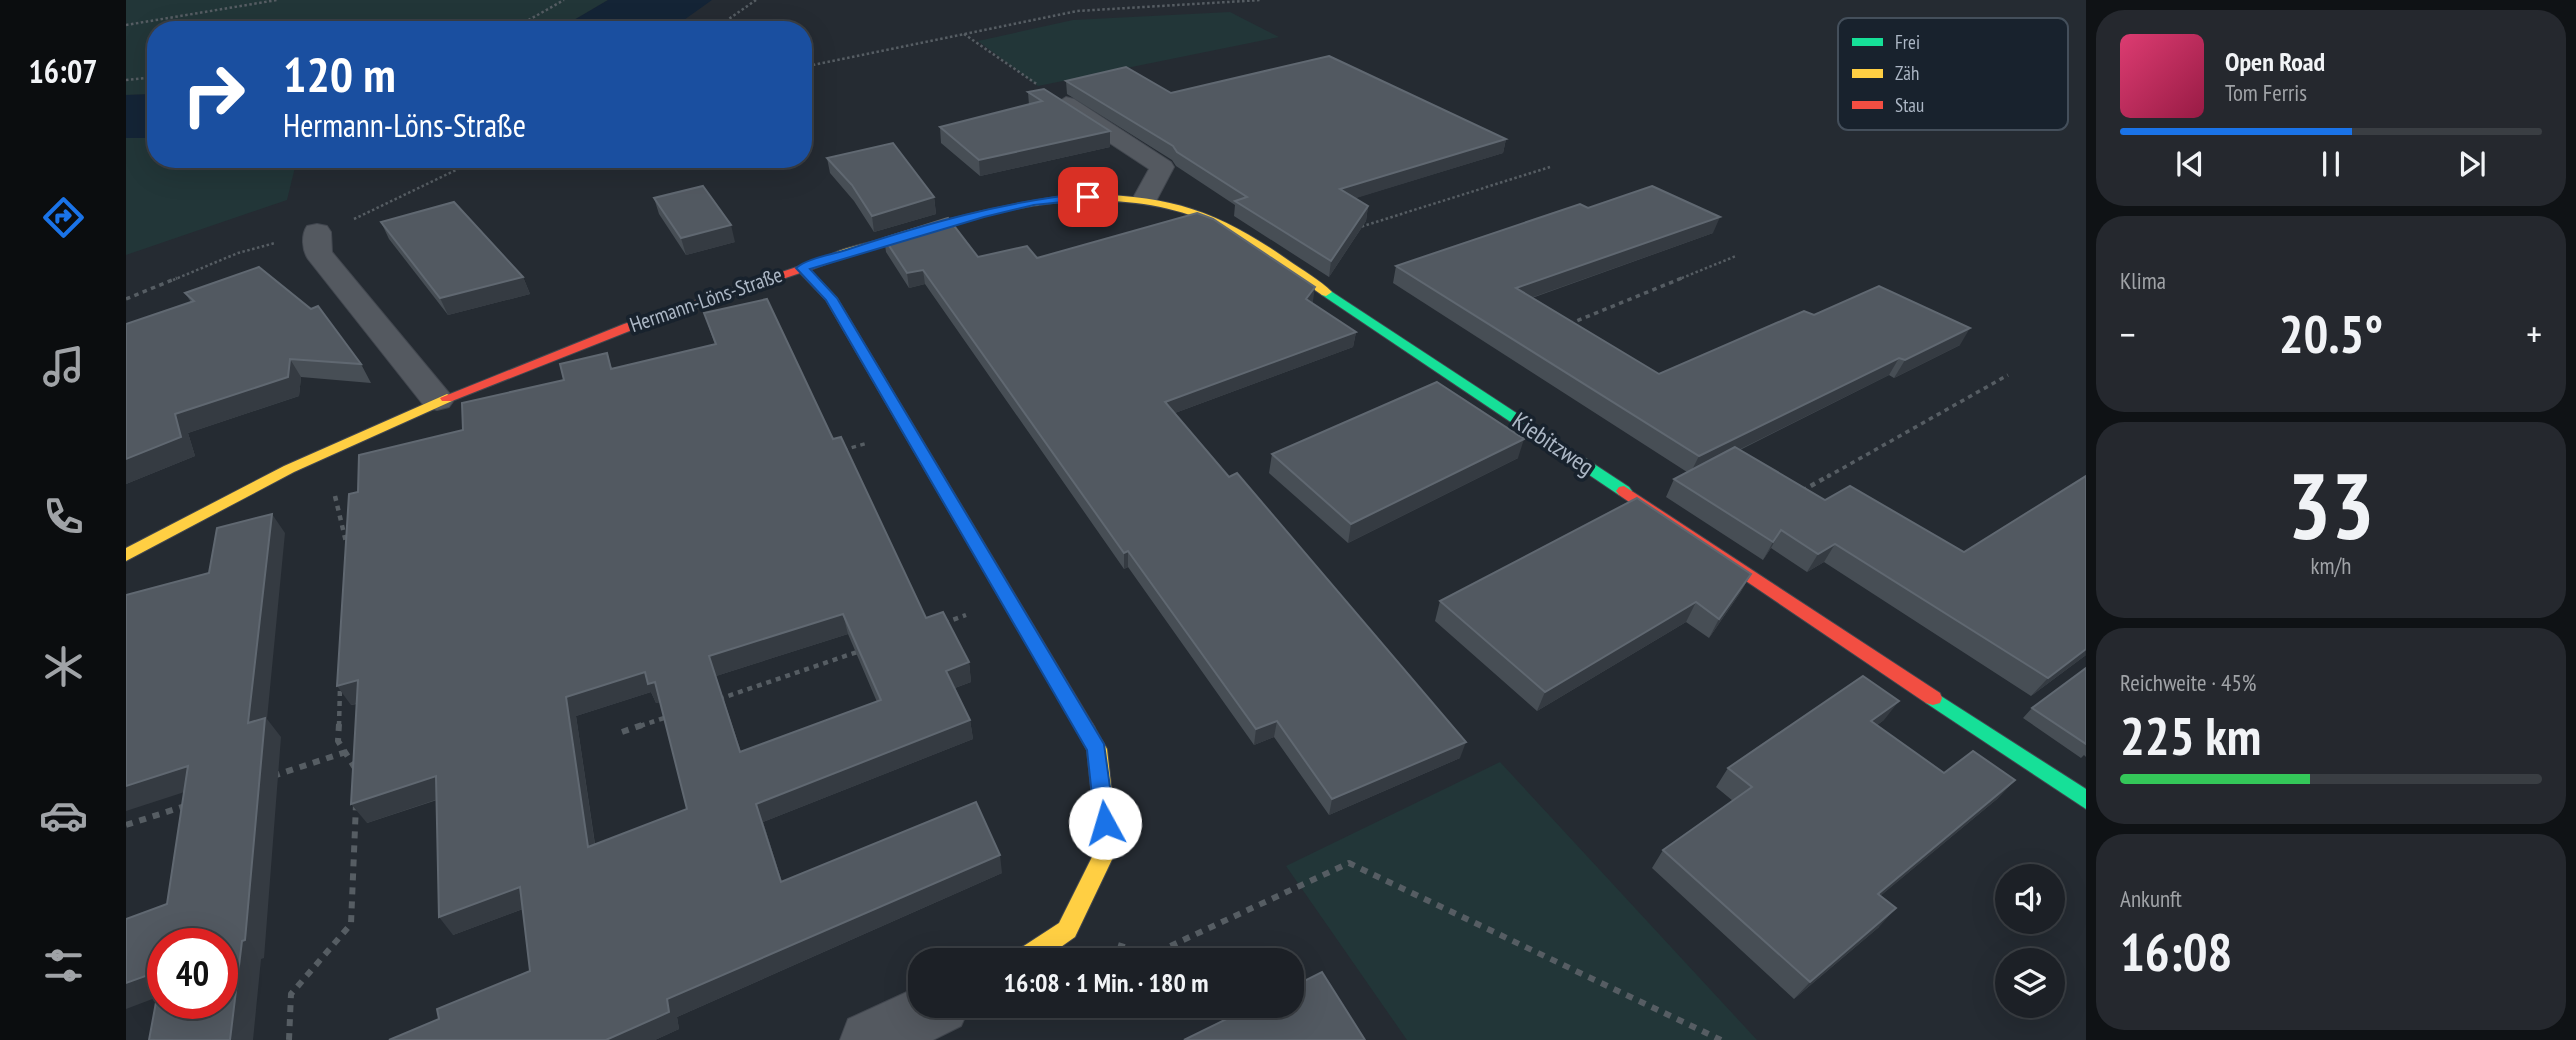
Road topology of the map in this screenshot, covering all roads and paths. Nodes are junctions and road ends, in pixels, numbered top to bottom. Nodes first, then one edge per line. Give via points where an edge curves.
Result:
1 (277, 0) edge
2 (564, 0) edge
3 (756, 0) edge
4 (1261, 0) edge
5 (150, 21) edge
6 (526, 21) edge
7 (726, 21) edge
8 (147, 22) edge
9 (126, 25) edge
10 (964, 33) junction
11 (812, 65) edge
12 (147, 79) edge
13 (126, 80) edge
14 (1055, 97) joint
15 (1550, 167) dead end
16 (1146, 198) junction
17 (1351, 230) edge
18 (317, 232) dead end
19 (1736, 256) dead end
20 (802, 268) junction
21 (1560, 327) edge
22 (2008, 375) dead end
23 (437, 400) junction
24 (909, 431) junction
25 (323, 452) junction
26 (831, 453) edge
27 (1790, 498) edge
28 (346, 553) edge
29 (126, 555) edge
30 (1009, 600) junction
31 (932, 627) edge
32 (867, 649) edge
33 (341, 674) edge
34 (713, 701) edge
35 (674, 715) edge
36 (622, 732) dead end
37 (346, 752) junction
38 (357, 772) edge
39 (268, 778) dead end
40 (356, 800) edge
41 (2086, 800) edge
42 (191, 804) edge
43 (126, 825) edge
44 (1067, 930) junction
45 (1040, 948) edge
46 (916, 1018) edge
47 (289, 1040) edge
48 (869, 1040) edge
49 (1721, 1040) edge

1 - 5 path
2 - 6 path
3 - 7 path
4 - 10 path via 1077,11
8 - 9 path
10 - 11 path
10 - 14 path
12 - 13 path
14 - 16 street via 1162,167
15 - 17 path
16 - 20 street, Hermann-Löns-Straße via 1034,202 900,236
16 - 41 street, Kiebitzweg via 1223,223
18 - 23 street via 318,253
19 - 21 path
20 - 23 street, Hermann-Löns-Straße via 610,333
20 - 24 street via 831,298
22 - 27 path
23 - 25 street, Hermann-Löns-Straße
24 - 26 path
24 - 30 street
25 - 28 path
25 - 29 street, Hermann-Löns-Straße via 206,509
30 - 31 path
30 - 44 street via 1097,749 1108,847
32 - 34 path
33 - 37 path via 338,741
35 - 36 path
37 - 38 path
37 - 39 path
40 - 47 path via 351,925 291,994
42 - 43 path
44 - 45 street
44 - 49 path via 1151,955 1349,863
46 - 48 street

